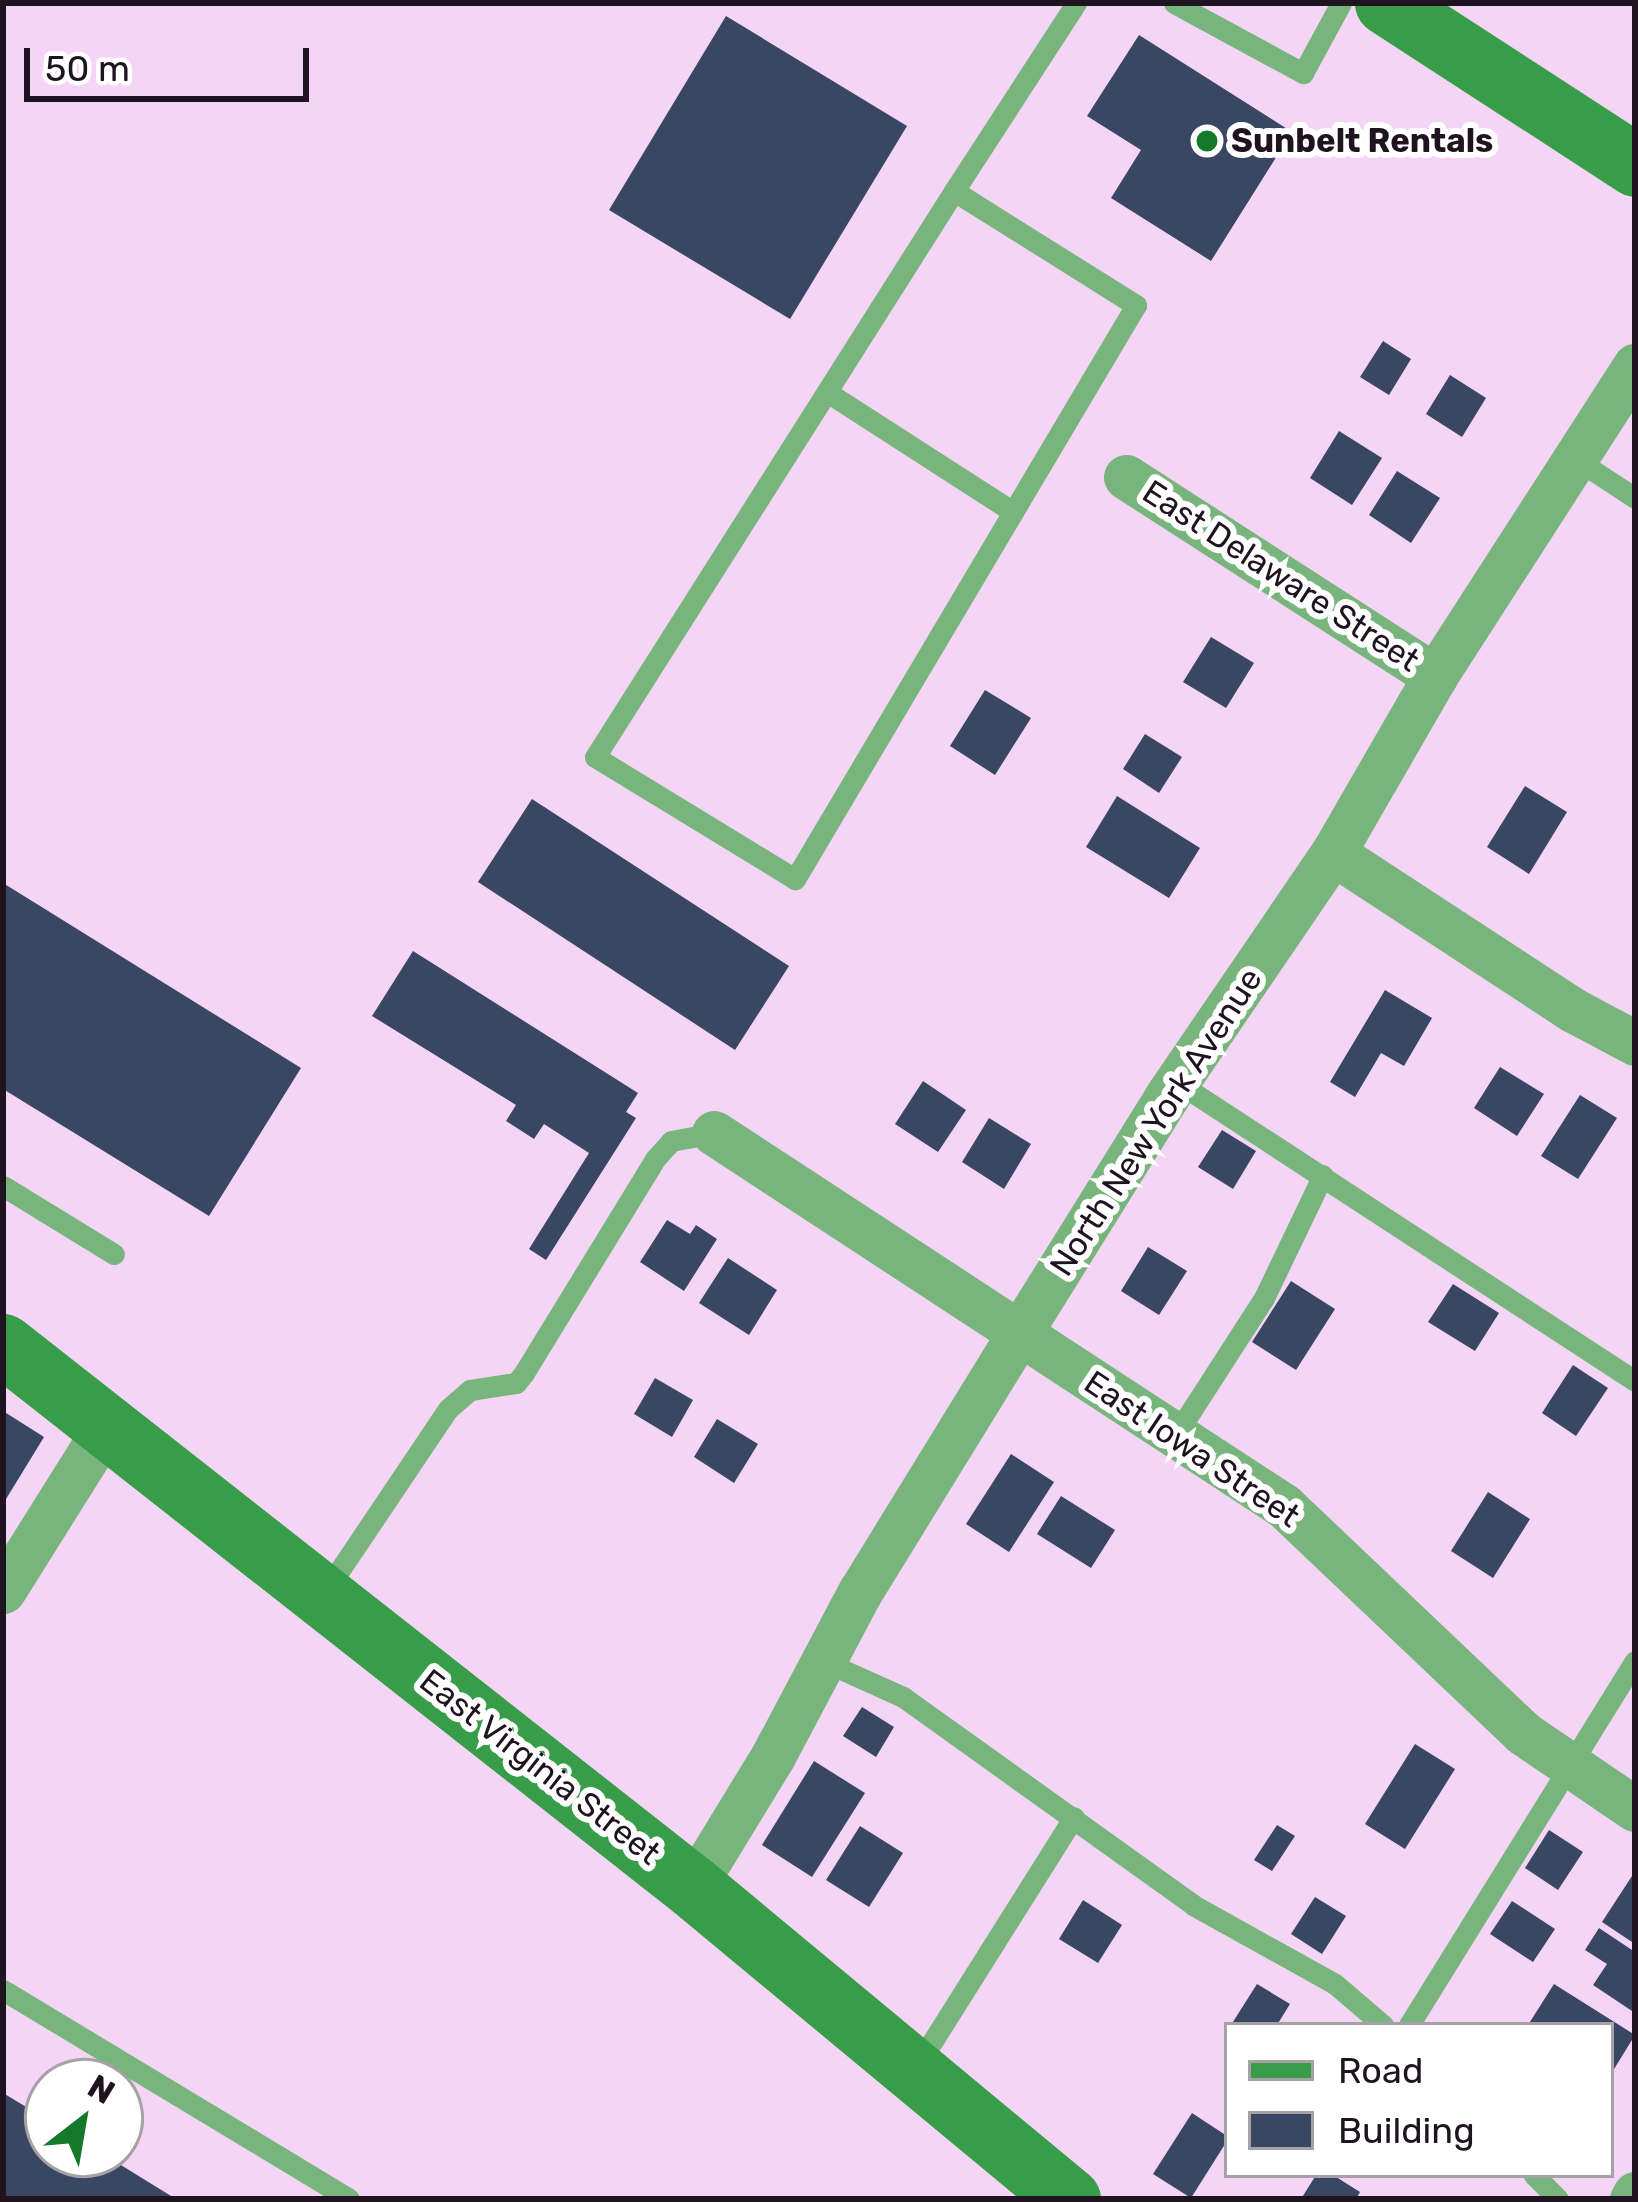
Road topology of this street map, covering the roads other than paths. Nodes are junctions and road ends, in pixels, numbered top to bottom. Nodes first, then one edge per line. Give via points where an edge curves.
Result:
1 (1076, 3) edge
2 (1174, 3) edge
3 (1341, 3) edge
4 (1386, 3) edge
5 (1635, 165) edge
6 (954, 191) junction
7 (1635, 367) edge
8 (827, 392) junction
9 (1577, 460) junction
10 (1126, 477) dead end
11 (1635, 498) edge
12 (1012, 512) junction
13 (1435, 676) junction
14 (1333, 853) junction
15 (1635, 1043) edge
16 (1178, 1082) junction
17 (714, 1133) joint
18 (1323, 1175) junction
19 (3, 1186) edge
20 (114, 1254) dead end
21 (1019, 1334) junction
22 (3, 1345) edge
23 (1635, 1381) edge
24 (107, 1425) junction
25 (1175, 1436) junction
26 (3, 1591) edge
27 (322, 1595) junction
28 (824, 1661) junction
29 (1635, 1661) edge
30 (1570, 1766) junction
31 (1635, 1809) edge
32 (1074, 1817) junction
33 (693, 1888) junction
34 (3, 1990) edge
35 (1379, 2022) edge
36 (1411, 2022) edge
37 (913, 2072) junction
38 (350, 2199) edge
39 (1069, 2199) edge

1 - 6 lane
2 - 3 lane via 1303,74
4 - 5 main road
6 - 8 lane
6 - 12 lane via 1136,304
7 - 9 street, North New York Avenue
8 - 12 lane
8 - 12 lane via 595,757 795,879
9 - 11 lane
9 - 13 street, North New York Avenue
10 - 13 street, East Delaware Street
13 - 14 street, North New York Avenue
14 - 15 street
14 - 16 street, North New York Avenue
16 - 18 lane
16 - 21 street, North New York Avenue
17 - 21 street, East Iowa Street
17 - 27 lane via 671,1141 655,1159 524,1373 516,1383 470,1390 448,1409
18 - 23 lane
18 - 25 lane via 1264,1298
19 - 20 lane
21 - 25 street, East Iowa Street
21 - 28 street, North New York Avenue
22 - 24 main road, East Virginia Street
24 - 26 street
24 - 27 main road, East Virginia Street
25 - 30 street, East Iowa Street via 1316,1533 1523,1733
27 - 33 main road, East Virginia Street
28 - 32 lane via 904,1697
28 - 33 street, North New York Avenue
29 - 30 lane
30 - 31 street, East Iowa Street
30 - 36 lane
32 - 35 lane via 1193,1905 1335,1984
32 - 37 lane
33 - 37 main road, East Virginia Street
34 - 38 lane
37 - 39 main road, East Virginia Street

